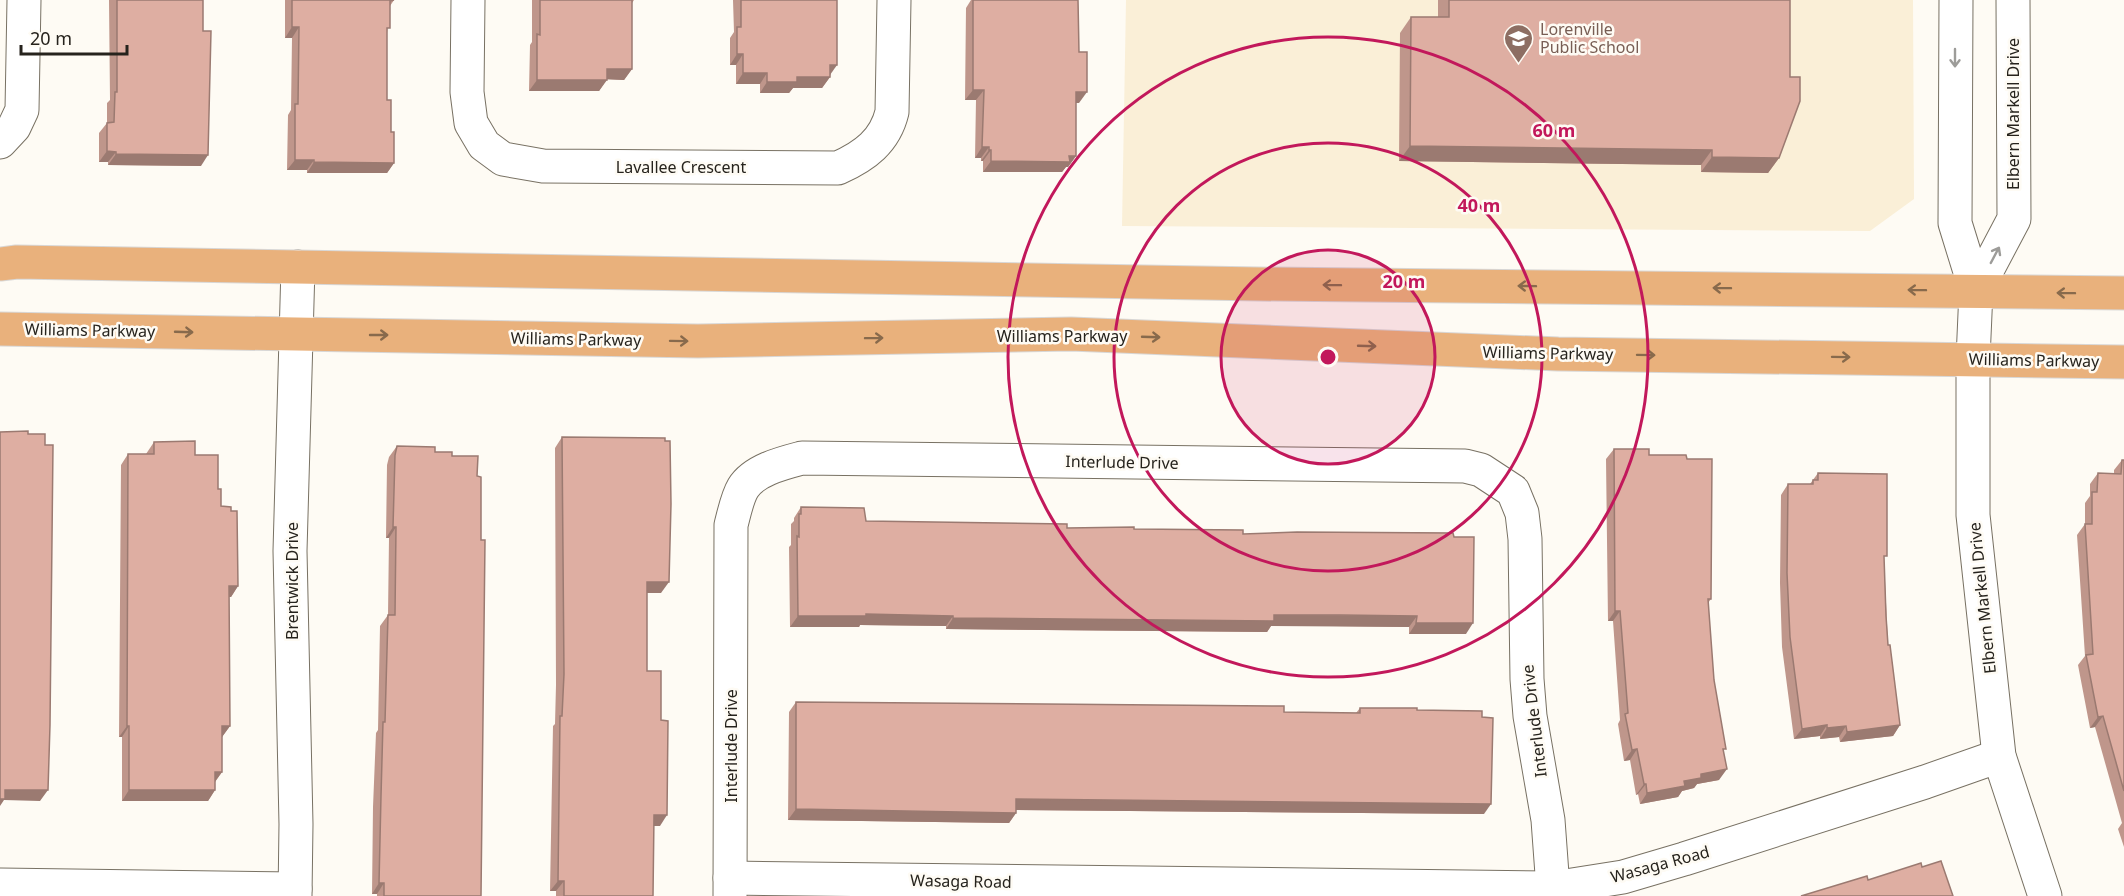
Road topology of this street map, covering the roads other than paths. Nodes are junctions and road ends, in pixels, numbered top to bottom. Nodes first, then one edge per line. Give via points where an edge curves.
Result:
1 (24, 0) edge
2 (468, 0) edge
3 (894, 0) edge
4 (1956, 0) edge
5 (2013, 0) edge
6 (0, 142) edge
7 (0, 264) edge
8 (298, 267) junction
9 (1976, 291) junction
10 (2124, 293) edge
11 (0, 329) edge
12 (297, 334) junction
13 (1973, 359) junction
14 (2124, 362) edge
15 (1999, 756) junction
16 (0, 885) edge
17 (730, 887) edge
18 (1553, 888) junction
19 (295, 892) edge
20 (2045, 896) edge

1 - 6 street via 22,110 14,127
2 - 3 street, Lavallee Crescent via 467,92 471,123 484,145 503,159 543,166 838,168 857,160 874,146 889,125
4 -> 9 street, Elbern Markell Drive via 1955,223
9 -> 5 street, Elbern Markell Drive via 2014,219
7 - 8 main road
9 -> 8 main road via 1247,284
8 - 12 street, Brentwick Drive
10 -> 9 main road
9 - 13 street, Elbern Markell Drive
11 -> 12 main road, Williams Parkway
12 -> 13 main road, Williams Parkway via 698,341 1071,334 1519,353
12 - 19 street, Brentwick Drive via 290,551
13 - 14 main road, Williams Parkway
13 - 15 street, Elbern Markell Drive via 1973,515
15 - 18 street, Wasaga Road via 1684,859 1623,877
15 - 20 street, Elbern Markell Drive
16 - 19 street
17 - 18 street, Wasaga Road
17 - 18 street, Interlude Drive via 731,525 743,488 777,464 802,458 1465,466 1495,478 1513,491 1522,513 1530,716 1548,820

